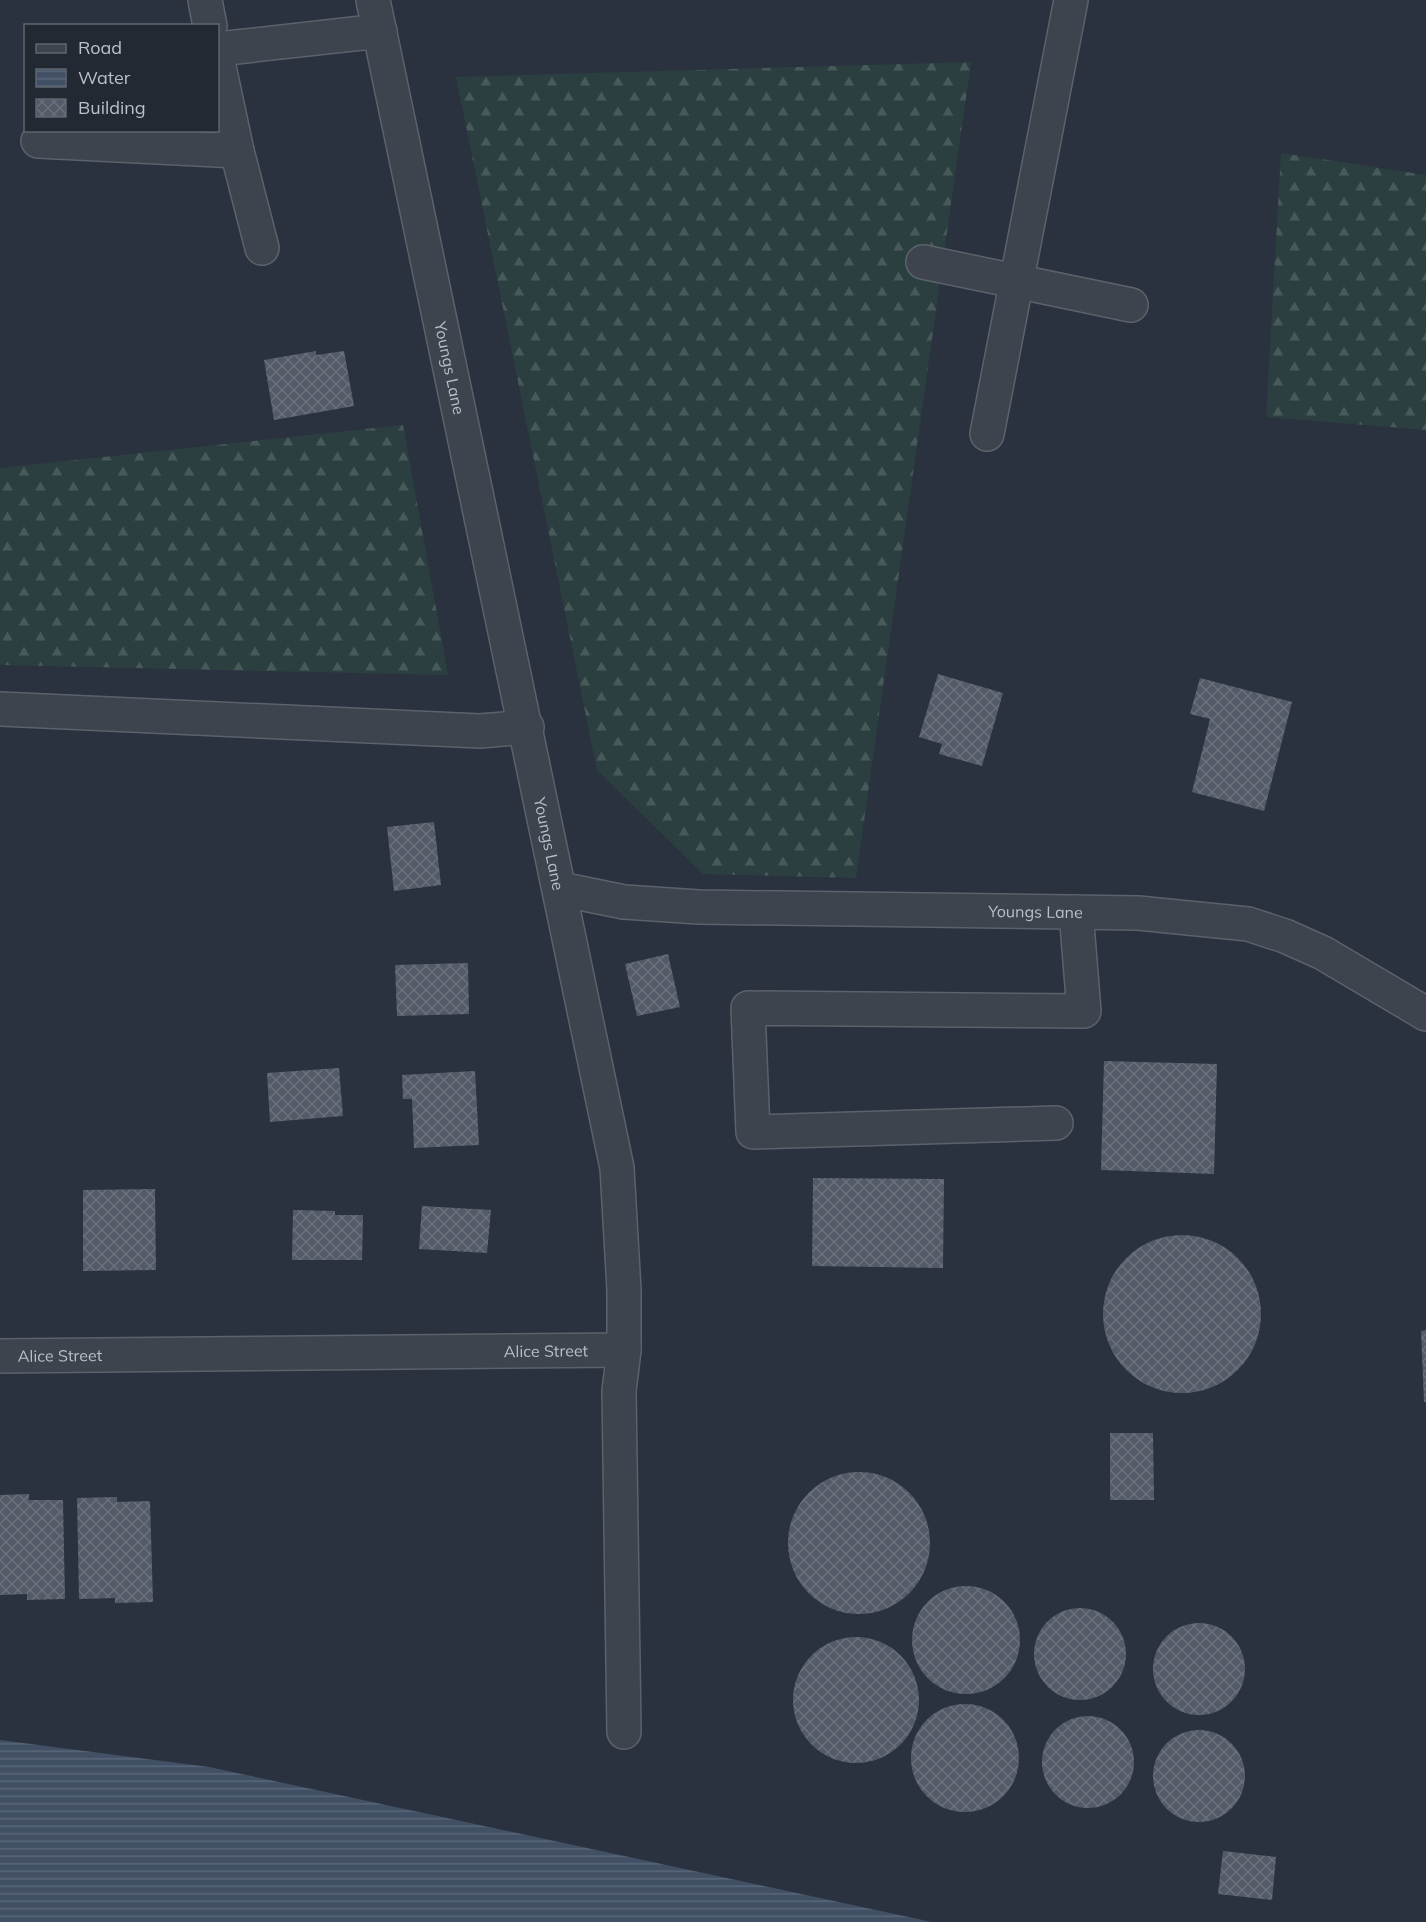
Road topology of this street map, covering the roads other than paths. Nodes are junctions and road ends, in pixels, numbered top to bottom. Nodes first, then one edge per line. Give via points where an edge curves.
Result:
1 (205, 0) edge
2 (373, 0) edge
3 (1071, 0) edge
4 (210, 24) edge
5 (380, 31) junction
6 (219, 49) edge
7 (219, 67) edge
8 (38, 141) dead end
9 (237, 151) junction
10 (262, 248) dead end
11 (923, 262) dead end
12 (1017, 281) junction
13 (1131, 305) dead end
14 (987, 434) dead end
15 (0, 709) edge
16 (527, 728) junction
17 (560, 889) junction
18 (1076, 912) junction
19 (1426, 1014) edge
20 (1056, 1123) dead end
21 (624, 1350) junction
22 (0, 1356) edge
23 (624, 1732) dead end

1 - 4 street
2 - 5 street, Youngs Lane
3 - 12 street
5 - 6 street
5 - 16 street, Youngs Lane
7 - 9 street
8 - 9 street
9 - 10 street
11 - 12 street
12 - 13 street
12 - 14 street
15 - 16 street via 480,731
16 - 17 street, Youngs Lane
17 - 18 street, Youngs Lane via 624,902 699,907
17 - 21 street via 618,1168
18 - 19 street, Youngs Lane via 1137,913 1248,924 1323,954
18 - 20 street via 1084,1011 748,1008 753,1132
21 - 22 street, Alice Street
21 - 23 street via 619,1391

